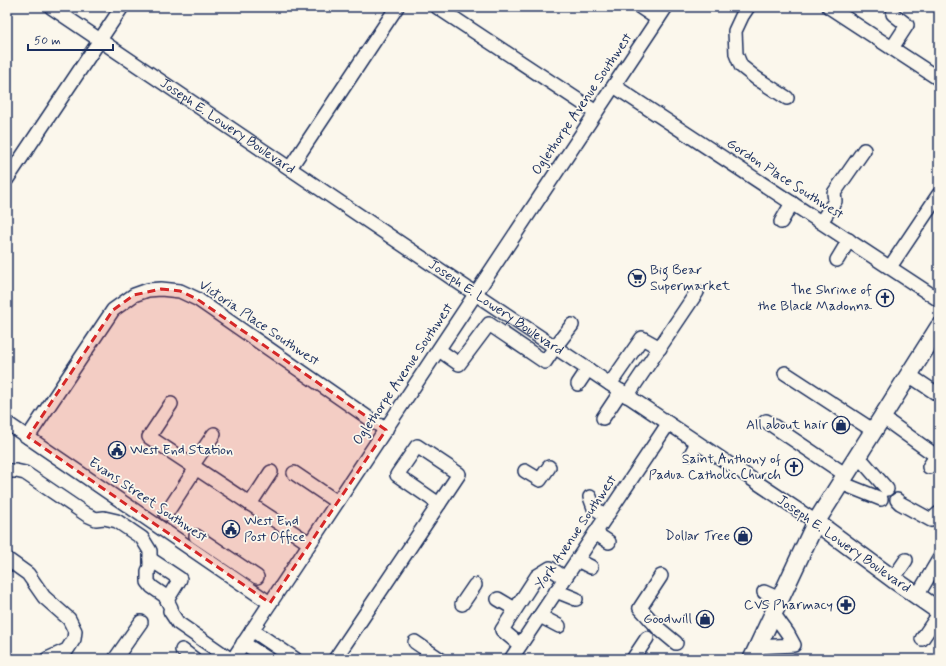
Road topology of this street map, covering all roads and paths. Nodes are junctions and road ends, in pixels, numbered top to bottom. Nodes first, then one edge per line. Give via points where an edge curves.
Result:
1 (52, 7) edge
2 (122, 7) edge
3 (398, 7) edge
4 (437, 7) edge
5 (640, 7) edge
6 (666, 7) edge
7 (748, 7) edge
8 (829, 7) edge
9 (893, 14) dead end
10 (658, 19) junction
11 (101, 40) junction
12 (892, 48) junction
13 (939, 79) edge
14 (614, 86) junction
15 (787, 98) dead end
16 (596, 112) junction
17 (864, 150) dead end
18 (290, 168) junction
19 (7, 179) edge
20 (939, 194) edge
21 (792, 203) junction
22 (781, 222) dead end
23 (821, 222) junction
24 (849, 240) junction
25 (837, 260) dead end
26 (890, 267) junction
27 (697, 292) dead end
28 (476, 294) junction
29 (939, 300) edge
30 (572, 325) dead end
31 (939, 327) edge
32 (555, 347) junction
33 (660, 348) junction
34 (439, 350) junction
35 (588, 369) junction
36 (785, 373) dead end
37 (909, 375) junction
38 (578, 384) dead end
39 (619, 391) junction
40 (939, 395) edge
41 (171, 404) dead end
42 (603, 418) dead end
43 (766, 422) dead end
44 (7, 423) edge
45 (668, 424) junction
46 (878, 424) junction
47 (386, 430) junction
48 (214, 434) dead end
49 (28, 437) junction
50 (858, 456) junction
51 (938, 457) edge
52 (194, 467) junction
53 (549, 467) dead end
54 (929, 467) dead end
55 (7, 471) edge
56 (525, 471) dead end
57 (271, 472) dead end
58 (294, 473) dead end
59 (843, 479) junction
60 (337, 502) junction
61 (897, 502) dead end
62 (250, 504) junction
63 (439, 504) junction
64 (589, 506) dead end
65 (166, 514) dead end
66 (607, 516) junction
67 (935, 517) edge
68 (816, 522) junction
69 (595, 533) junction
70 (196, 536) dead end
71 (610, 542) dead end
72 (309, 544) junction
73 (7, 558) edge
74 (150, 559) junction
75 (939, 559) edge
76 (577, 560) junction
77 (906, 560) dead end
78 (591, 567) dead end
79 (661, 576) dead end
80 (565, 578) junction
81 (893, 579) junction
82 (253, 582) junction
83 (475, 585) dead end
84 (556, 591) junction
85 (764, 592) dead end
86 (917, 596) junction
87 (498, 599) dead end
88 (576, 599) dead end
89 (167, 600) junction
90 (270, 603) junction
91 (462, 604) dead end
92 (776, 606) junction
93 (515, 609) junction
94 (939, 612) edge
95 (540, 616) junction
96 (141, 622) dead end
97 (559, 626) dead end
98 (252, 630) junction
99 (647, 638) dead end
100 (922, 639) dead end
101 (415, 642) dead end
102 (243, 643) junction
103 (676, 643) dead end
104 (182, 650) dead end
105 (754, 653) edge
106 (517, 654) edge
107 (340, 657) edge
108 (47, 659) edge
109 (115, 659) edge
110 (194, 659) edge
111 (231, 659) edge
112 (268, 659) edge
113 (295, 659) edge
114 (440, 659) edge
115 (633, 659) edge

1 - 11 street, Joseph E. Lowery Boulevard
2 - 11 street
3 - 18 street
4 - 16 street
5 - 10 street
6 - 10 street, Oglethorpe Avenue Southwest
7 - 15 street via 735,31 736,54 741,66
8 - 12 street
9 - 12 street via 907,25
10 - 14 street, Oglethorpe Avenue Southwest
11 - 18 street, Joseph E. Lowery Boulevard
11 - 19 street
12 - 13 street
14 - 16 street, Oglethorpe Avenue Southwest
14 - 21 street, Gordon Place Southwest
16 - 28 street, Oglethorpe Avenue Southwest
17 - 23 street via 834,193 835,202
18 - 28 street, Joseph E. Lowery Boulevard
20 - 26 street
21 - 22 street
21 - 23 street, Gordon Place Southwest
23 - 24 street, Gordon Place Southwest
24 - 25 street
24 - 26 street, Gordon Place Southwest
26 - 29 street, Gordon Place Southwest
27 - 33 street
28 - 32 street, Joseph E. Lowery Boulevard
28 - 34 street, Oglethorpe Avenue Southwest
30 - 32 street
31 - 37 main road
32 - 34 street via 545,362 489,324 459,364
32 - 35 street, Joseph E. Lowery Boulevard
33 - 39 street
33 - 39 street via 642,338
34 - 47 street, Oglethorpe Avenue Southwest
35 - 38 street
35 - 39 street, Joseph E. Lowery Boulevard
36 - 46 street
37 - 40 street
37 - 46 main road
39 - 42 street
39 - 45 street, Joseph E. Lowery Boulevard
41 - 52 street via 149,437
43 - 59 street
44 - 49 street, Evans Street Southwest
45 - 66 street, York Avenue Southwest
45 - 68 street, Joseph E. Lowery Boulevard via 694,448 725,469
46 - 50 main road
46 - 51 street
47 - 49 street, Victoria Place Southwest via 197,299 180,291 161,289 134,295 113,310
47 - 60 street, Oglethorpe Avenue Southwest
48 - 52 street
49 - 82 street, Evans Street Southwest
50 - 59 main road
50 - 59 street via 884,494
51 - 54 street
52 - 62 street
52 - 65 street
53 - 56 street via 540,480
55 - 74 street via 25,473 87,515 96,519 117,521 142,538 150,551
57 - 62 street
58 - 60 street
59 - 68 main road
60 - 72 street, Oglethorpe Avenue Southwest
61 - 67 street
62 - 72 street
63 - 63 street via 459,474 417,446 397,475
63 - 107 street
64 - 66 street
66 - 69 street, York Avenue Southwest
68 - 81 main road, Joseph E. Lowery Boulevard
68 - 92 main road
69 - 71 street
69 - 76 street, York Avenue Southwest
70 - 82 street
72 - 90 street, Oglethorpe Avenue Southwest
73 - 108 street via 28,574 44,597 69,619 75,631 74,639 67,650
74 - 89 street via 148,582
74 - 89 street via 180,579
75 - 86 street
76 - 78 street
76 - 80 street, York Avenue Southwest
77 - 81 street
79 - 103 street via 640,608
80 - 84 street, York Avenue Southwest
80 - 93 street via 550,568 537,576
81 - 86 main road, Joseph E. Lowery Boulevard
82 - 90 street, Evans Street Southwest
83 - 91 street
84 - 88 street
84 - 95 street, York Avenue Southwest
85 - 92 street
86 - 94 main road, Joseph E. Lowery Boulevard
87 - 93 street
89 - 111 street via 170,611 178,623
90 - 98 street, Oglethorpe Avenue Southwest
92 - 105 main road
92 - 105 street via 796,646
93 - 106 street via 502,630
94 - 100 street
95 - 97 street
95 - 106 street, York Avenue Southwest
96 - 109 street
98 - 102 street, Oglethorpe Avenue Southwest
98 - 113 street
99 - 115 street
101 - 114 street
102 - 111 street, Oglethorpe Avenue Southwest
102 - 112 street
104 - 110 street

